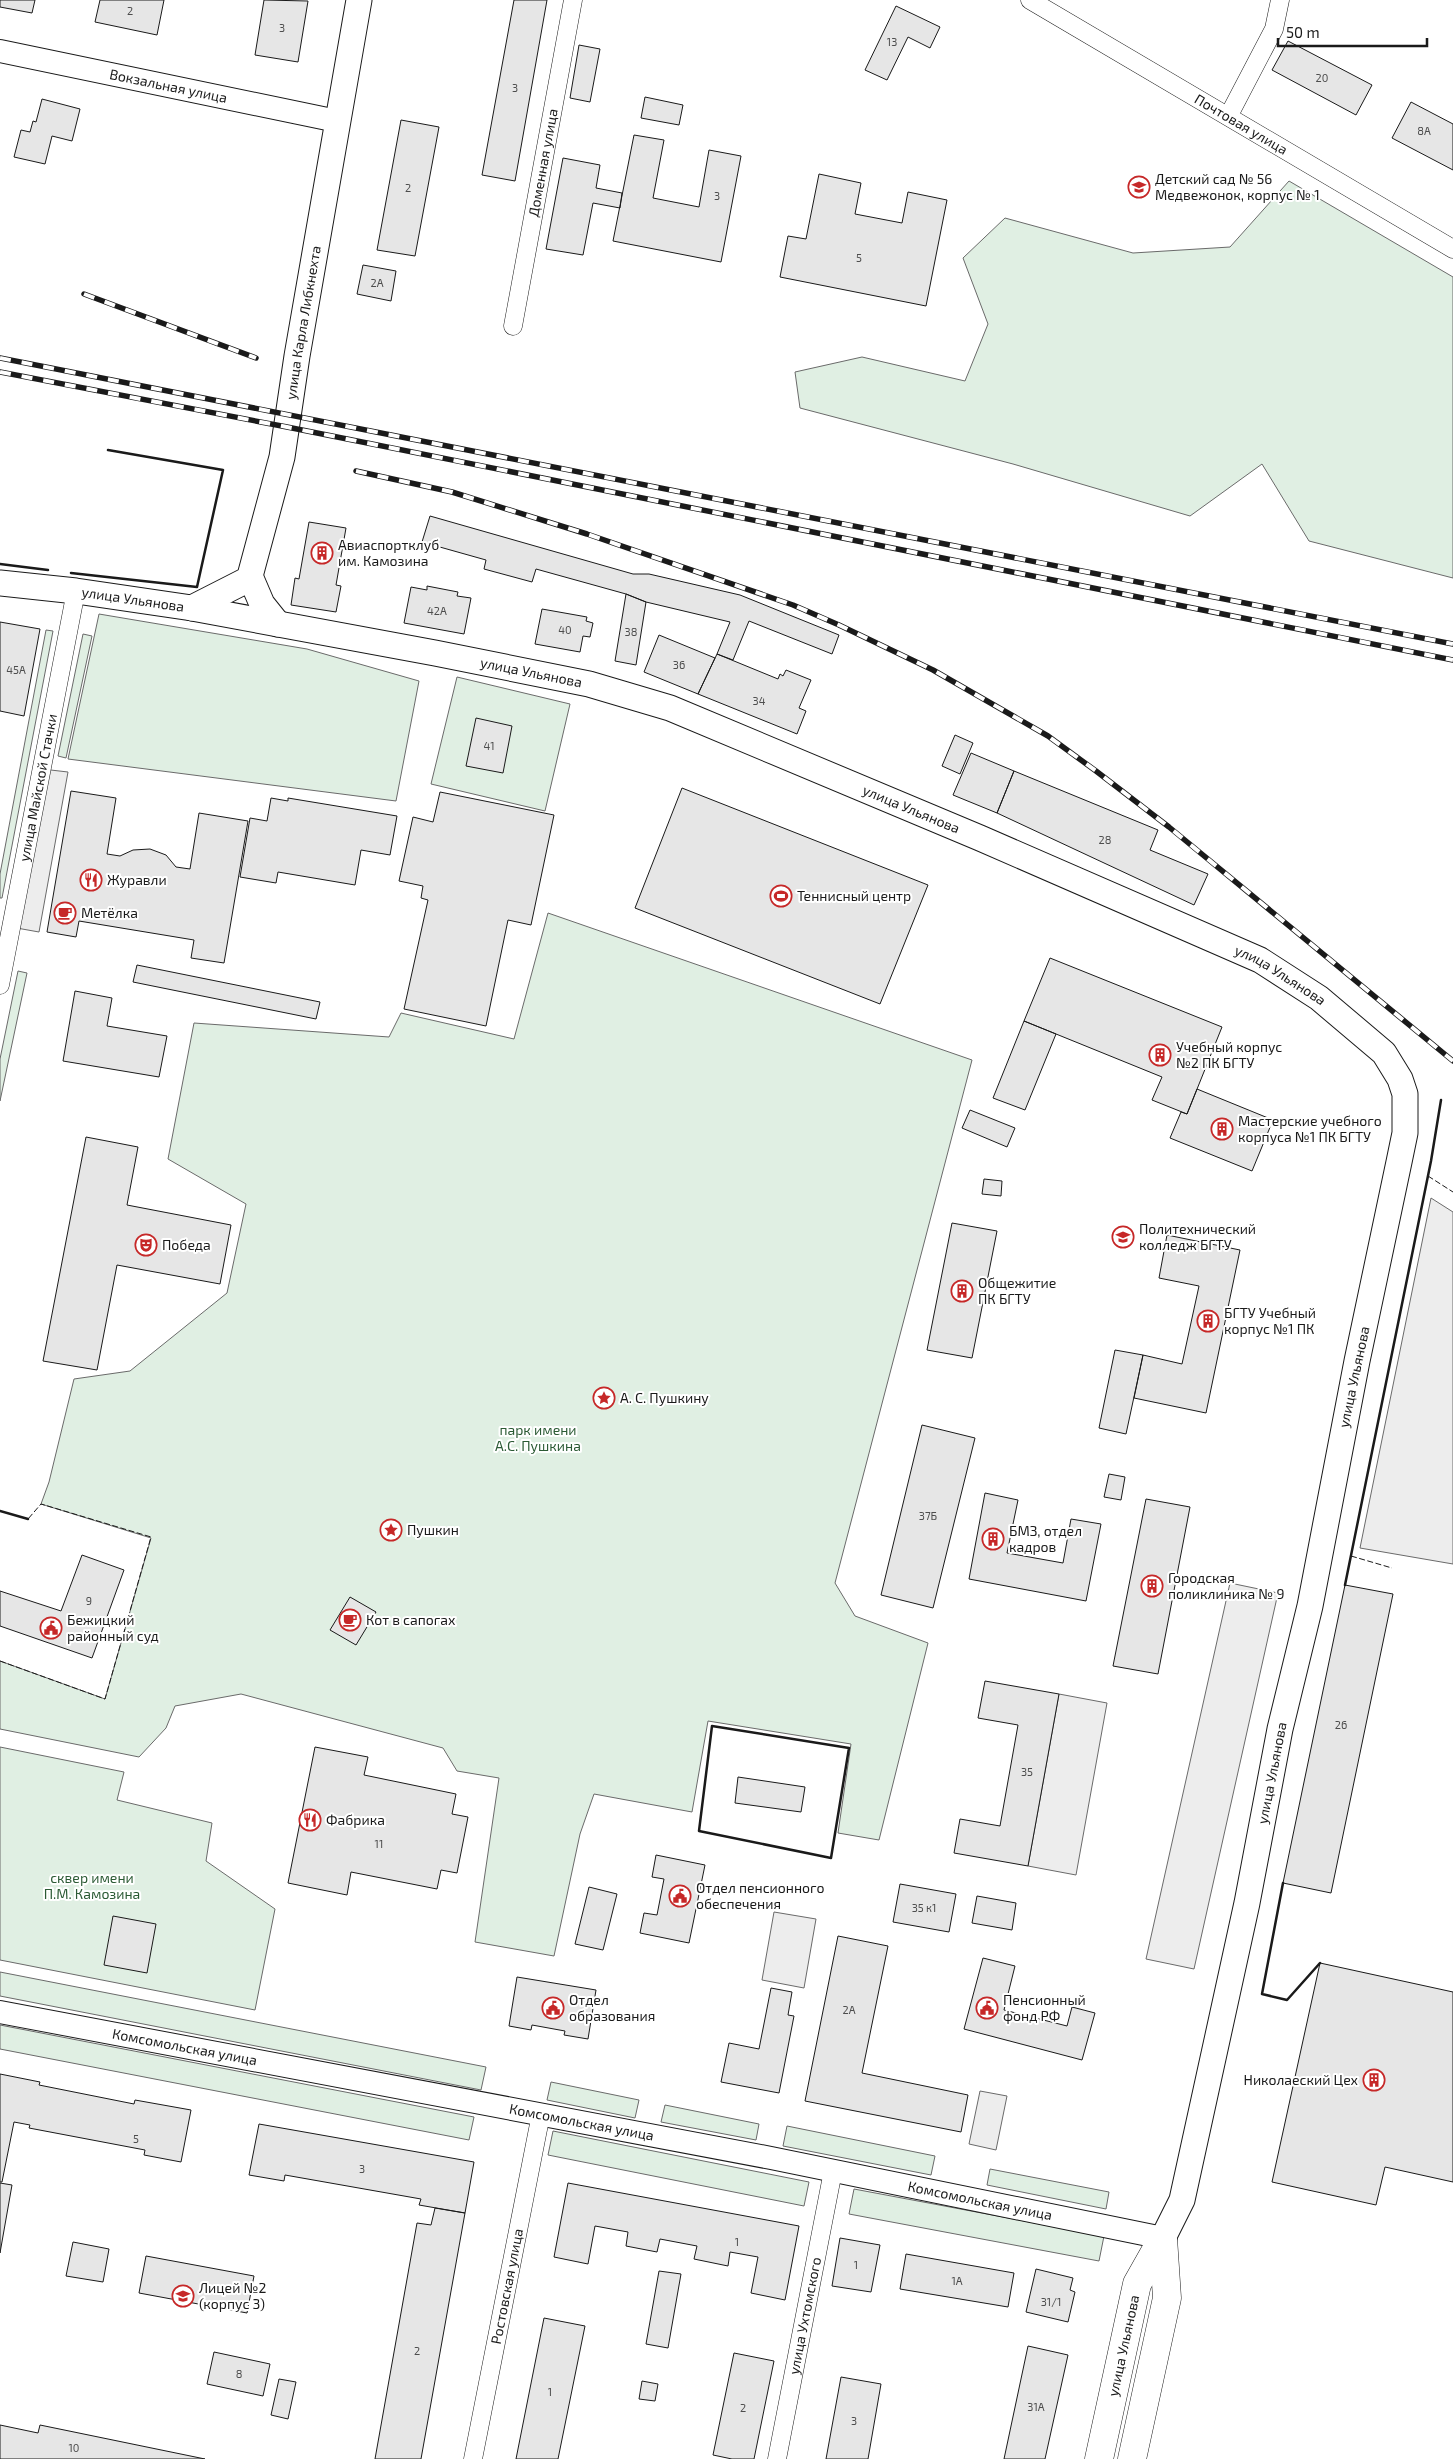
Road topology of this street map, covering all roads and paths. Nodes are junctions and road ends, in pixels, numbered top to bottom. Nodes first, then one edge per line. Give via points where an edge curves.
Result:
1 (359, 0) edge
2 (573, 0) edge
3 (1030, 0) edge
4 (1280, 0) edge
5 (0, 51) edge
6 (1229, 115) junction
7 (337, 121) junction
8 (1453, 249) edge
9 (513, 326) dead end
10 (249, 578) junction
11 (0, 583) edge
12 (76, 591) junction
13 (192, 608) junction
14 (278, 624) junction
15 (0, 985) edge
16 (0, 2012) edge
17 (541, 2114) junction
18 (833, 2171) junction
19 (1163, 2238) junction
20 (473, 2459) edge
21 (777, 2459) edge
22 (1099, 2459) edge
23 (1132, 2459) edge

1 - 7 main road, улица Карла Либкнехта
2 - 9 street, Доменная улица
3 - 6 street, Почтовая улица
4 - 6 street via 1274,29
5 - 7 street, Вокзальная улица
6 - 8 street, Почтовая улица
7 - 10 main road, улица Карла Либкнехта via 282,457
10 - 13 main road
10 - 14 main road via 262,604
11 - 12 main road, улица Ульянова
12 - 13 main road, улица Ульянова
12 - 15 street, улица Майской Стачки
13 - 14 main road, улица Ульянова
14 - 19 main road, улица Ульянова via 522,669 589,684 670,708 1260,960 1355,1026 1384,1054 1400,1079 1406,1113 1400,1162 1310,1606 1280,1729 1247,1904 1182,2200
16 - 17 street, Комсомольская улица
17 - 18 street, Комсомольская улица
17 - 20 street, Ростовская улица
18 - 19 street, Комсомольская улица
18 - 21 street, улица Ухтомского
19 - 22 main road, улица Ульянова via 1137,2284
19 - 23 main road via 1167,2298

